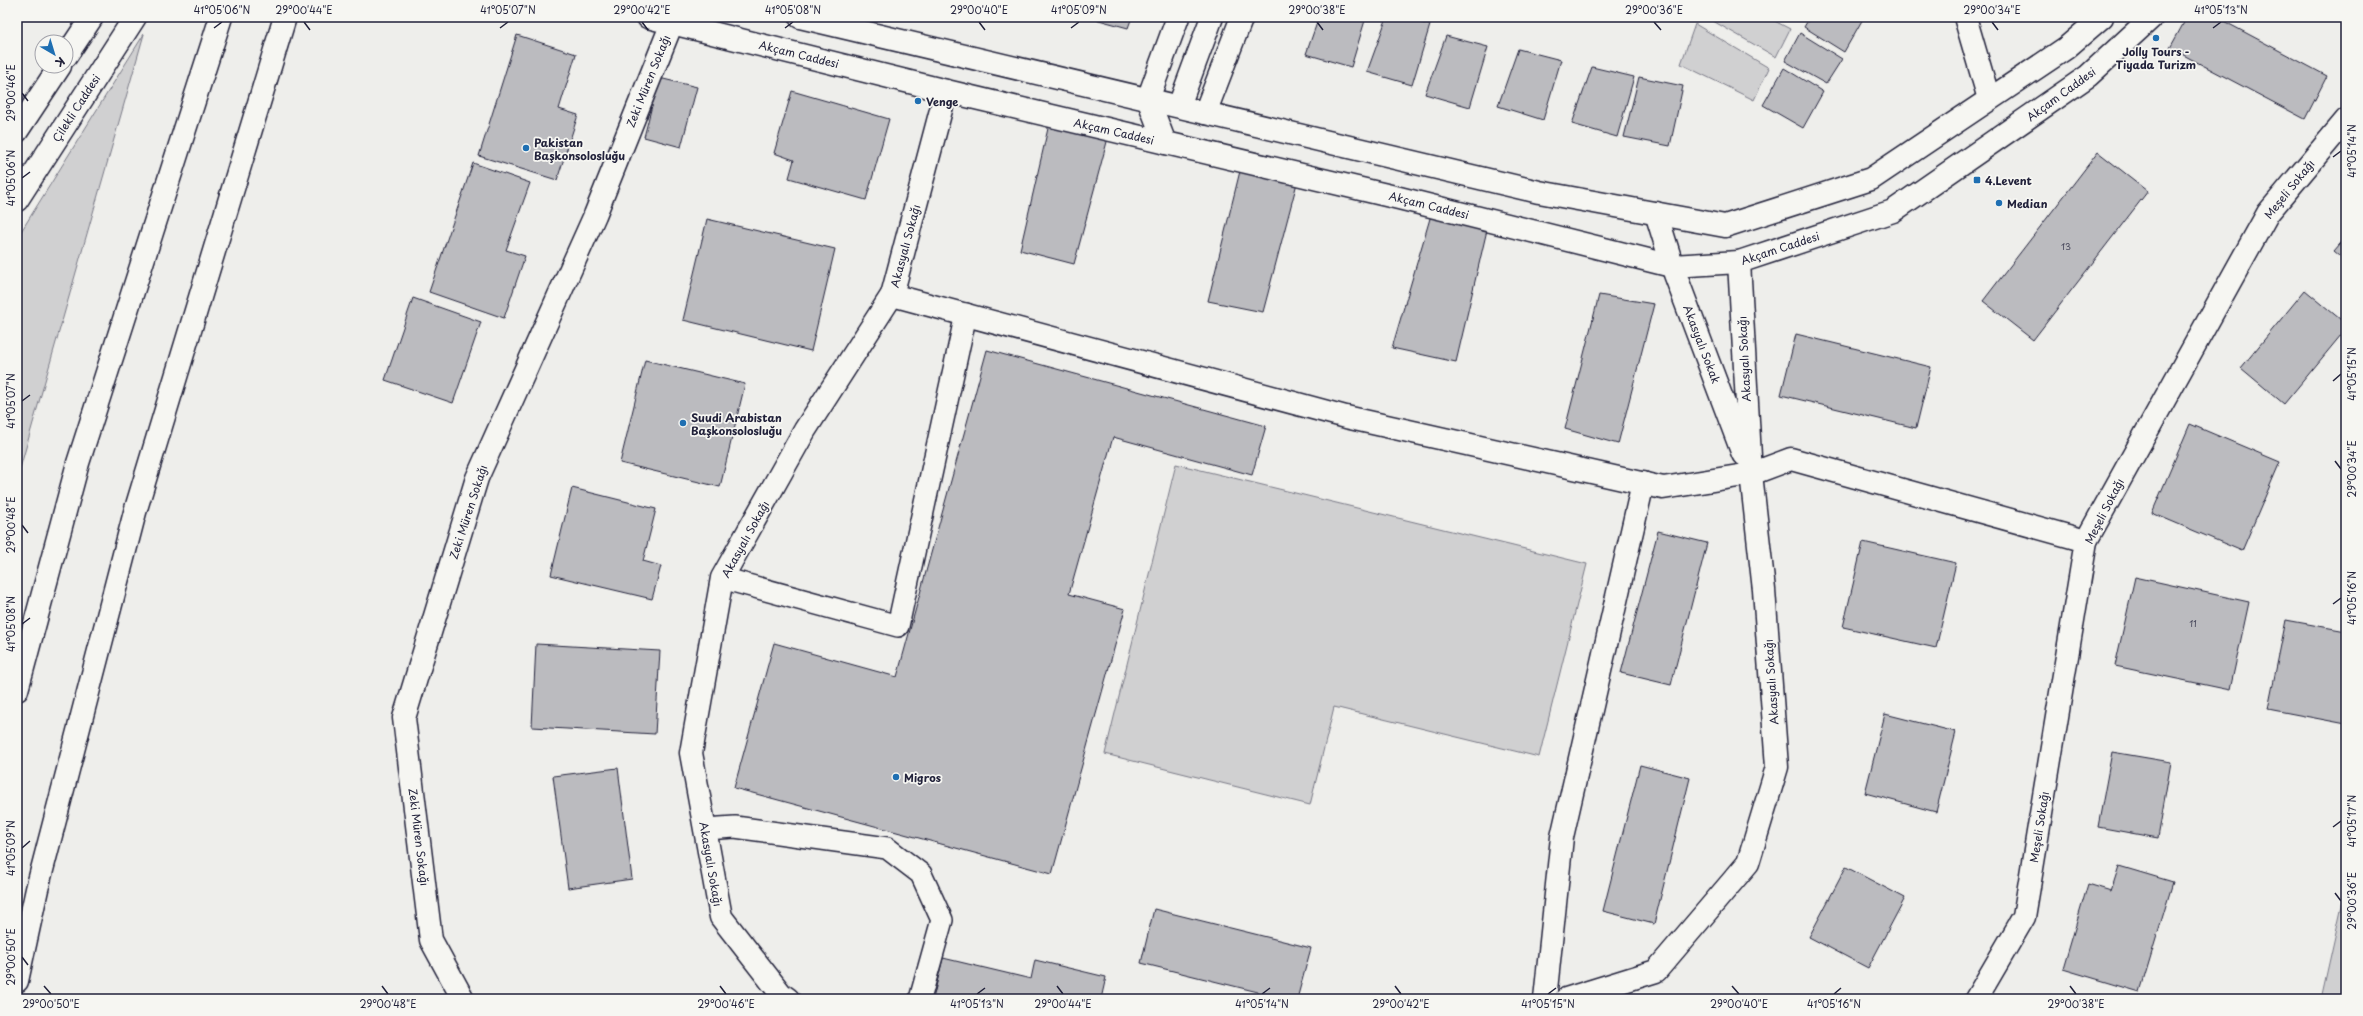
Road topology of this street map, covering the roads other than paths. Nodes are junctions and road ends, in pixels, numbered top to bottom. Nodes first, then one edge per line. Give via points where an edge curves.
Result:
1 (92, 17) edge
2 (135, 17) edge
3 (648, 17) edge
4 (800, 17) edge
5 (1178, 17) edge
6 (1212, 17) edge
7 (1242, 17) edge
8 (1965, 17) edge
9 (2102, 17) edge
10 (2152, 17) edge
11 (284, 21) edge
12 (218, 22) edge
13 (672, 23) junction
14 (74, 44) edge
15 (55, 74) edge
16 (946, 91) junction
17 (1148, 99) junction
18 (1989, 99) junction
19 (1179, 106) junction
20 (1205, 113) junction
21 (2346, 120) edge
22 (17, 131) edge
23 (1165, 143) junction
24 (17, 200) edge
25 (1656, 214) junction
26 (1739, 262) junction
27 (1672, 266) junction
28 (892, 294) junction
29 (966, 314) junction
30 (1751, 474) junction
31 (1643, 483) junction
32 (2086, 541) junction
33 (722, 578) junction
34 (17, 690) edge
35 (705, 829) junction
36 (17, 981) edge
37 (463, 999) edge
38 (788, 999) edge
39 (920, 999) edge
40 (1545, 999) edge
41 (1566, 999) edge
42 (1976, 999) edge

1 - 14 main road
2 - 24 main road, Çilekli Caddesi
3 - 13 main road, Akçam Caddesi
4 - 17 main road
5 - 17 main road
6 - 19 main road
7 - 20 main road
8 - 18 main road
9 - 18 main road via 2066,48
10 - 26 main road, Akçam Caddesi via 2088,76 1893,211
11 - 36 main road via 135,512 37,889
12 - 34 main road via 78,463
13 - 16 main road, Akçam Caddesi
13 - 37 main road, Zeki Müren Sokağı via 595,215 477,478 404,718 431,940
15 - 22 main road
16 - 23 main road, Akçam Caddesi
16 - 28 main road, Akasyalı Sokağı
17 - 19 main road
17 - 23 main road
18 - 25 main road via 1871,179 1725,226
19 - 20 main road
20 - 25 main road via 1539,192
21 - 32 main road, Meşeli Sokağı via 2268,213
23 - 27 main road, Akçam Caddesi
25 - 27 main road, Akasyalı Sokak
26 - 27 main road, Akçam Caddesi
26 - 30 main road, Akasyalı Sokağı
27 - 30 main road, Akasyalı Sokak
28 - 29 main road
28 - 33 main road, Akasyalı Sokağı via 805,430
29 - 31 main road via 1346,417
29 - 33 lane via 898,626
30 - 31 main road via 1663,488
30 - 32 main road via 1791,459
30 - 41 main road, Akasyalı Sokağı via 1764,590 1777,767 1748,863 1656,971
31 - 40 main road via 1562,837
32 - 42 main road, Meşeli Sokağı via 2024,916
33 - 35 main road, Akasyalı Sokağı via 691,752
35 - 38 main road, Akasyalı Sokağı via 721,917 781,994
35 - 39 lane via 735,827 887,848 921,874 942,920

